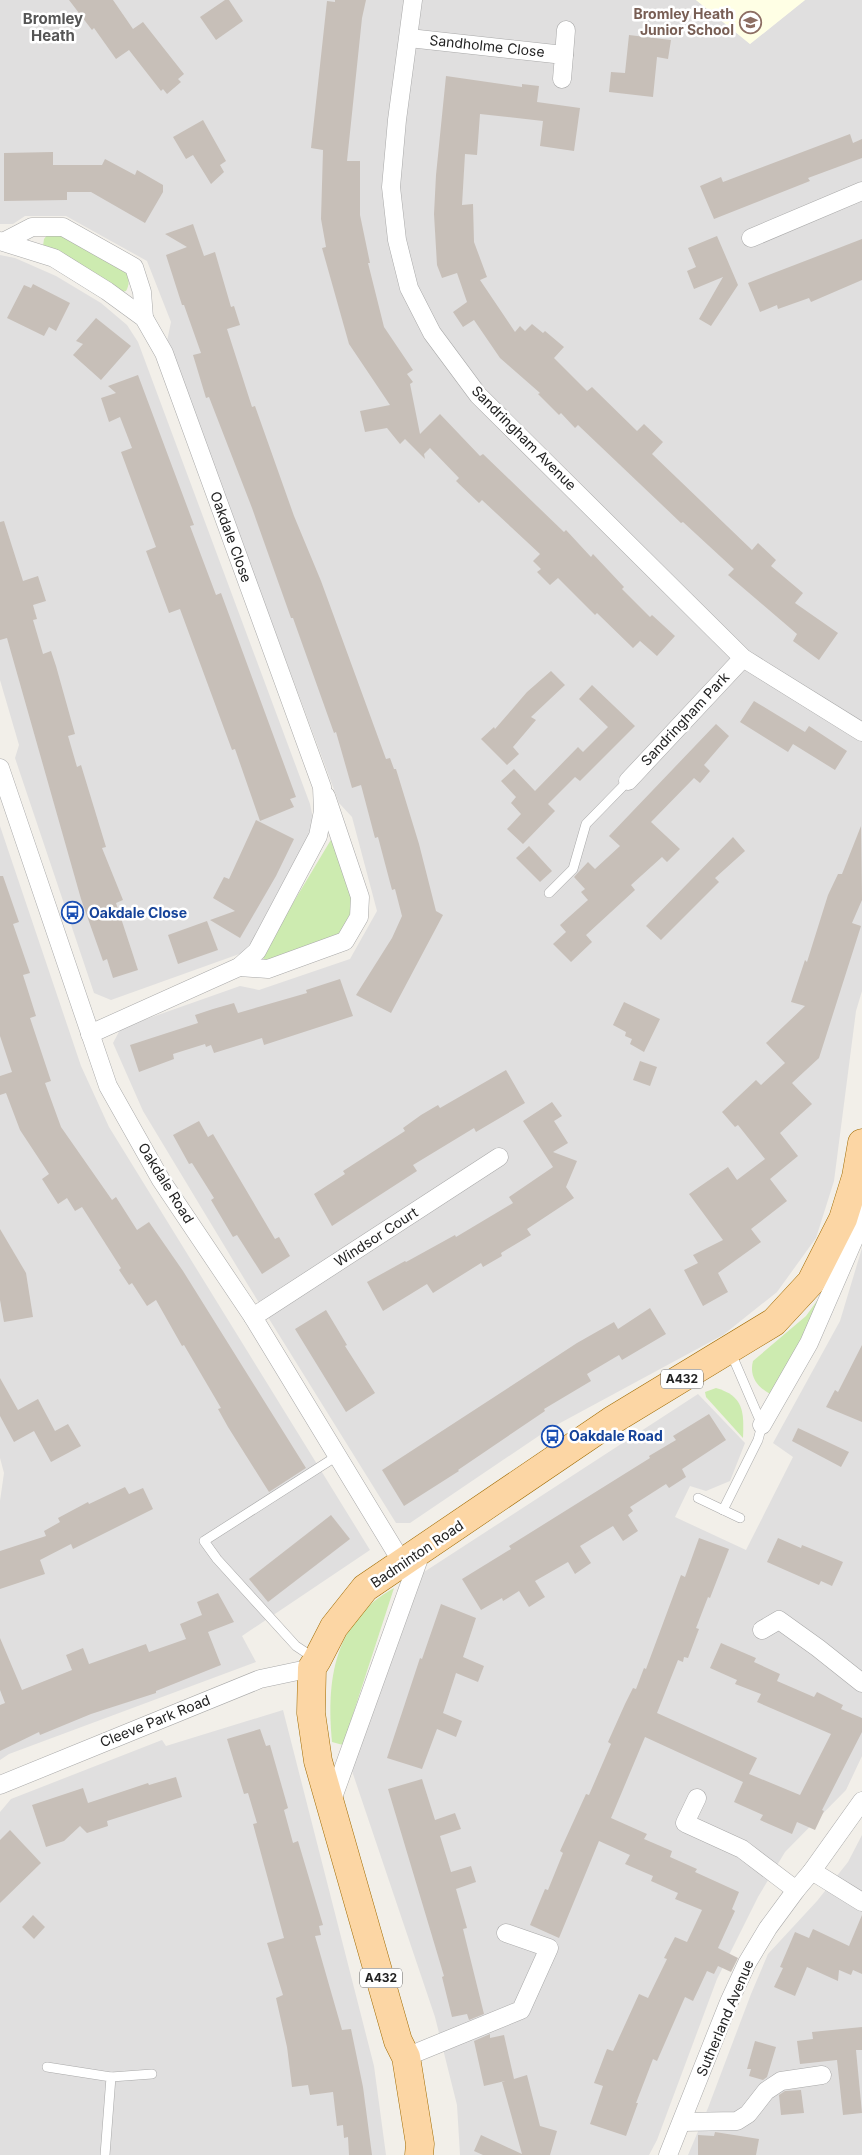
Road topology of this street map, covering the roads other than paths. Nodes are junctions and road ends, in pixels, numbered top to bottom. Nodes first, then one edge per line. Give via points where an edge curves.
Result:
1 (413, 0) edge
2 (566, 30) dead end
3 (409, 38) junction
4 (564, 55) junction
5 (562, 79) dead end
6 (862, 191) edge
7 (751, 238) dead end
8 (2, 241) edge
9 (144, 318) junction
10 (743, 658) junction
11 (862, 732) edge
12 (0, 768) edge
13 (628, 781) joint
14 (322, 787) junction
15 (549, 893) dead end
16 (239, 967) junction
17 (90, 1034) junction
18 (862, 1143) edge
19 (499, 1157) dead end
20 (856, 1177) junction
21 (253, 1317) junction
22 (730, 1350) junction
23 (762, 1425) junction
24 (337, 1456) junction
25 (698, 1498) dead end
26 (723, 1510) junction
27 (740, 1518) dead end
28 (412, 1557) junction
29 (762, 1630) dead end
30 (314, 1664) junction
31 (862, 1682) edge
32 (0, 1785) edge
33 (697, 1798) dead end
34 (862, 1802) edge
35 (331, 1803) junction
36 (812, 1871) junction
37 (796, 1890) junction
38 (862, 1902) edge
39 (506, 1933) dead end
40 (406, 2058) junction
41 (47, 2067) dead end
42 (152, 2074) dead end
43 (822, 2075) dead end
44 (111, 2077) junction
45 (682, 2122) junction
46 (105, 2155) edge
47 (419, 2155) edge
48 (668, 2155) edge

1 - 3 street, Sandringham Avenue
2 - 4 street, Sandholme Close
3 - 4 street, Sandholme Close
3 - 10 street, Sandringham Avenue via 391,187 397,240 408,288 432,333 478,395
4 - 5 street, Sandholme Close
6 - 7 street
8 - 9 street, Oakdale Close via 54,258
8 - 9 street, Oakdale Close via 32,227 63,227 134,268 142,292
9 - 14 street, Oakdale Close via 164,353
10 - 11 street, Sandringham Avenue
10 - 13 street, Sandringham Park
12 - 17 street, Oakdale Road
13 - 15 lane via 586,824 573,869
14 - 16 street, Oakdale Close via 323,811 318,836 257,951
14 - 16 street, Oakdale Close via 360,897 359,917 345,940 268,969
16 - 17 street, Oakdale Close
17 - 21 street, Oakdale Road via 108,1086 161,1180
18 - 20 main road, Badminton Road / A432
19 - 21 street, Windsor Court
20 - 22 main road, Badminton Road / A432 via 843,1219 811,1282 774,1322
20 - 23 street via 855,1237 809,1342
21 - 24 street, Oakdale Road
22 - 23 lane
22 - 28 main road, Badminton Road / A432 via 611,1421
23 - 26 lane via 758,1440
24 - 28 street, Oakdale Road
24 - 30 lane via 204,1541 217,1560
25 - 26 lane
26 - 27 lane
28 - 30 main road, Badminton Road / A432 via 365,1588 334,1627
28 - 35 street
29 - 31 street via 779,1620
30 - 32 street, Cleeve Park Road via 260,1679
30 - 35 main road, Badminton Road / A432 via 310,1713 318,1761
33 - 37 street via 685,1822 742,1849
34 - 36 street, Sutherland Avenue
35 - 40 main road, Badminton Road / A432 via 398,2041
36 - 37 street, Sutherland Avenue
36 - 38 street
37 - 45 street, Sutherland Avenue via 747,1963
39 - 40 street via 549,1948 521,2010
40 - 47 main road, Badminton Road / A432
41 - 44 lane
42 - 44 lane
43 - 45 street via 781,2081 766,2091 748,2114 737,2121
44 - 46 lane
45 - 48 street, Sutherland Avenue

